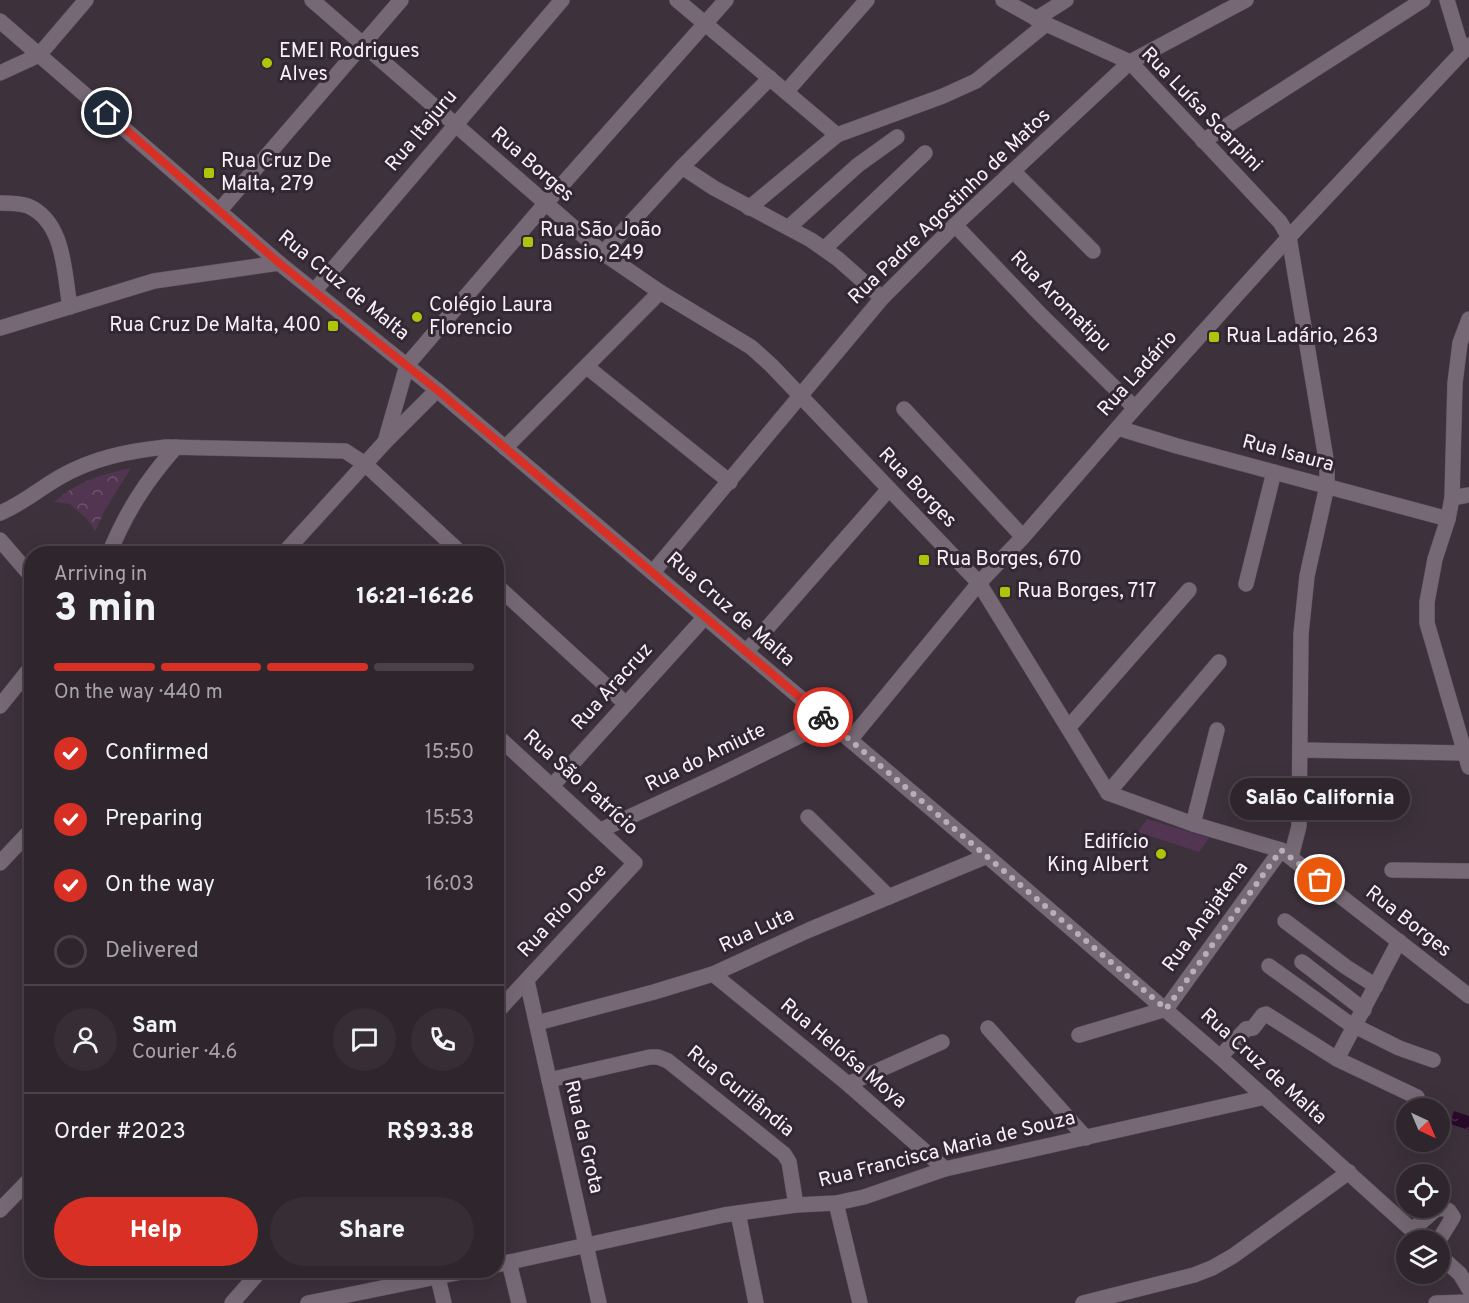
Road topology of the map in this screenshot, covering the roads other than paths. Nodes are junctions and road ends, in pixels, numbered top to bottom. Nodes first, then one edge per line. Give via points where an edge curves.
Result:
1 (86, 0) edge
2 (312, 0) edge
3 (401, 0) edge
4 (562, 0) edge
5 (677, 0) edge
6 (726, 0) edge
7 (867, 0) edge
8 (1003, 0) edge
9 (1066, 0) edge
10 (1246, 0) edge
11 (1423, 0) edge
12 (1447, 0) edge
13 (0, 21) edge
14 (1041, 21) junction
15 (705, 24) junction
16 (363, 44) junction
17 (1466, 48) edge
18 (39, 55) junction
19 (1130, 62) junction
20 (0, 73) edge
21 (770, 78) junction
22 (786, 92) junction
23 (454, 125) junction
24 (837, 135) junction
25 (897, 137) dead end
26 (1203, 141) junction
27 (925, 153) dead end
28 (682, 167) junction
29 (1013, 171) junction
30 (0, 203) edge
31 (545, 204) junction
32 (749, 208) junction
33 (220, 210) junction
34 (956, 225) junction
35 (789, 227) junction
36 (1289, 237) junction
37 (824, 249) junction
38 (1093, 251) dead end
39 (603, 253) junction
40 (279, 263) junction
41 (315, 290) junction
42 (660, 292) junction
43 (882, 298) junction
44 (70, 307) junction
45 (1469, 319) edge
46 (0, 328) edge
47 (407, 365) junction
48 (588, 367) junction
49 (1462, 381) edge
50 (437, 390) junction
51 (800, 395) junction
52 (1135, 408) junction
53 (904, 409) dead end
54 (1118, 428) junction
55 (385, 442) junction
56 (176, 447) junction
57 (505, 448) junction
58 (365, 464) junction
59 (1274, 472) junction
60 (730, 482) junction
61 (1327, 486) junction
62 (889, 489) junction
63 (1469, 495) edge
64 (1452, 498) junction
65 (0, 513) edge
66 (1448, 519) junction
67 (1023, 537) junction
68 (0, 540) edge
69 (112, 546) edge
70 (295, 546) edge
71 (453, 546) edge
72 (24, 568) edge
73 (653, 572) junction
74 (980, 583) junction
75 (1246, 584) dead end
76 (1189, 591) dead end
77 (504, 592) edge
78 (705, 617) junction
79 (746, 652) junction
80 (1219, 662) dead end
81 (24, 676) edge
82 (626, 704) junction
83 (0, 706) edge
84 (828, 722) junction
85 (1068, 728) junction
86 (1217, 730) dead end
87 (850, 740) junction
88 (504, 742) edge
89 (1301, 750) junction
90 (1467, 760) edge
91 (552, 786) junction
92 (1108, 793) junction
93 (808, 817) dead end
94 (1193, 824) junction
95 (601, 830) junction
96 (24, 840) edge
97 (1286, 854) junction
98 (987, 856) junction
99 (0, 863) edge
100 (635, 863) joint
101 (1392, 870) dead end
102 (1469, 871) edge
103 (889, 897) junction
104 (1285, 921) dead end
105 (1399, 941) junction
106 (1302, 962) dead end
107 (1269, 966) dead end
108 (713, 974) junction
109 (527, 981) junction
110 (1376, 986) junction
111 (1469, 996) edge
112 (504, 1005) edge
113 (1166, 1009) junction
114 (1364, 1010) junction
115 (537, 1023) junction
116 (1355, 1026) junction
117 (988, 1028) dead end
118 (1080, 1035) dead end
119 (942, 1042) dead end
120 (1220, 1057) junction
121 (1337, 1059) junction
122 (1433, 1060) dead end
123 (549, 1080) junction
124 (848, 1084) junction
125 (1265, 1097) junction
126 (1416, 1097) dead end
127 (1086, 1138) junction
128 (945, 1168) junction
129 (1349, 1172) junction
130 (24, 1185) edge
131 (836, 1203) junction
132 (796, 1205) junction
133 (0, 1210) edge
134 (738, 1213) junction
135 (1413, 1230) edge
136 (1421, 1230) edge
137 (1445, 1230) edge
138 (586, 1244) junction
139 (1450, 1262) edge
140 (504, 1263) edge
141 (504, 1266) edge
142 (1464, 1270) edge
143 (254, 1278) edge
144 (438, 1278) joint
145 (1469, 1289) edge
146 (352, 1299) edge
147 (1469, 1302) edge
148 (232, 1303) edge
149 (308, 1303) edge
150 (444, 1303) edge
151 (519, 1303) edge
152 (599, 1303) edge
153 (756, 1303) edge
154 (860, 1303) edge
155 (1083, 1303) edge
156 (1436, 1303) edge

1 - 18 street
2 - 16 street, Rua Borges
3 - 16 street
4 - 23 street, Rua Itajuru
5 - 15 street
6 - 15 street
7 - 22 street
8 - 14 street, Rua Luísa Scarpini
9 - 14 street
10 - 19 street, Rua Padre Agostinho de Matos
11 - 26 street
12 - 17 street
13 - 18 street, Rua Cruz de Malta
14 - 19 street, Rua Luísa Scarpini
14 - 24 street via 976,81
15 - 21 street
15 - 31 street
16 - 23 street, Rua Borges
16 - 33 street
17 - 36 street, Rua Ladário
18 - 20 street
18 - 33 street, Rua Cruz de Malta
19 - 26 street, Rua Luísa Scarpini
19 - 29 street, Rua Padre Agostinho de Matos
21 - 22 street
21 - 28 street
22 - 24 street
23 - 31 street, Rua Borges
23 - 41 street, Rua Itajuru
24 - 32 street
25 - 35 street via 858,165
26 - 36 street, Rua Luísa Scarpini via 1280,222
27 - 37 street
28 - 32 street
28 - 39 street
29 - 34 street, Rua Padre Agostinho de Matos
29 - 38 street
30 - 44 street via 27,206 55,231
31 - 39 street, Rua Borges
31 - 47 street
32 - 35 street
33 - 40 street, Rua Cruz de Malta
34 - 43 street, Rua Padre Agostinho de Matos
34 - 52 street, Rua Aromatipu
35 - 37 street
36 - 52 street, Rua Ladário
36 - 61 street via 1327,465
37 - 43 street
39 - 42 street, Rua Borges
40 - 41 street, Rua Cruz de Malta
40 - 44 street via 154,281
41 - 47 street, Rua Cruz de Malta
42 - 48 street
42 - 51 street, Rua Borges via 751,347
43 - 51 street, Rua Padre Agostinho de Matos
44 - 46 street
45 - 49 street via 1460,344
47 - 50 street, Rua Cruz de Malta
47 - 55 street
48 - 57 street
48 - 60 street
49 - 64 street
50 - 55 street
50 - 57 street, Rua Cruz de Malta
51 - 60 street, Rua Padre Agostinho de Matos
51 - 62 street, Rua Borges
52 - 54 street, Rua Ladário
53 - 67 street
54 - 59 street, Rua Isaura
54 - 67 street, Rua Ladário
55 - 58 street
56 - 58 street via 345,451
56 - 65 street via 103,457
56 - 69 street via 136,498
57 - 73 street, Rua Cruz de Malta
58 - 70 street
58 - 71 street
59 - 61 street, Rua Isaura
59 - 75 street
60 - 73 street, Rua Padre Agostinho de Matos
61 - 66 street, Rua Isaura
61 - 89 street via 1307,576 1301,634
62 - 74 street, Rua Borges
62 - 79 street
63 - 64 street
64 - 66 street
66 - 90 street via 1427,602 1427,623
67 - 74 street, Rua Ladário
68 - 72 street
73 - 78 street, Rua Cruz de Malta
74 - 85 street, Rua Borges
74 - 87 street, Rua Ladário
76 - 85 street
77 - 82 street
78 - 79 street, Rua Cruz de Malta
78 - 82 street, Rua Aracruz
79 - 84 street, Rua Cruz de Malta
80 - 92 street
81 - 83 street
82 - 91 street, Rua Aracruz
84 - 87 street, Rua Cruz de Malta
84 - 95 street, Rua do Amiute
85 - 92 street, Rua Borges
86 - 94 street
87 - 98 street, Rua Cruz de Malta
88 - 91 street, Rua São Patrício
89 - 90 street
89 - 97 street via 1299,826
91 - 95 street, Rua São Patrício
92 - 94 street, Rua Borges
93 - 103 street
94 - 97 street, Rua Borges
95 - 100 street, Rua São Patrício
96 - 99 street
97 - 105 street, Rua Borges
97 - 113 street, Rua Anajatena
98 - 103 street, Rua Luta
98 - 113 street, Rua Cruz de Malta
100 - 109 street, Rua Rio Doce
101 - 102 street
103 - 108 street, Rua Luta
104 - 110 street
105 - 110 street
105 - 111 street, Rua Borges
106 - 114 street
107 - 116 street
108 - 115 street, Rua Luta
108 - 124 street, Rua Heloísa Moya
109 - 112 street, Rua Rio Doce
109 - 115 street, Rua da Grota
110 - 114 street
113 - 118 street
113 - 120 street, Rua Cruz de Malta
114 - 116 street
115 - 123 street, Rua da Grota
116 - 121 street
116 - 122 street
117 - 127 street
119 - 124 street
120 - 121 street via 1266,1014
120 - 125 street, Rua Cruz de Malta
121 - 126 street
123 - 132 street, Rua Gurilândia via 650,1057 668,1061 784,1154 789,1162
123 - 138 street, Rua da Grota
124 - 128 street, Rua Heloísa Moya
125 - 127 street, Rua Francisca Maria de Souza
125 - 129 street, Rua Cruz de Malta
127 - 128 street, Rua Francisca Maria de Souza
128 - 131 street, Rua Francisca Maria de Souza
129 - 135 street, Rua Cruz de Malta
129 - 155 street via 1212,1268
130 - 133 street
131 - 132 street, Rua Francisca Maria de Souza
131 - 154 street
132 - 134 street, Rua Francisca Maria de Souza
134 - 138 street, Rua Francisca Maria de Souza
134 - 153 street
136 - 137 street via 1435,1210 1443,1208 1453,1217
138 - 140 street, Rua Francisca Maria de Souza
138 - 152 street, Rua da Grota
139 - 142 street
141 - 151 street
142 - 145 street
143 - 148 street
144 - 146 street
144 - 150 street
146 - 149 street
147 - 156 street

